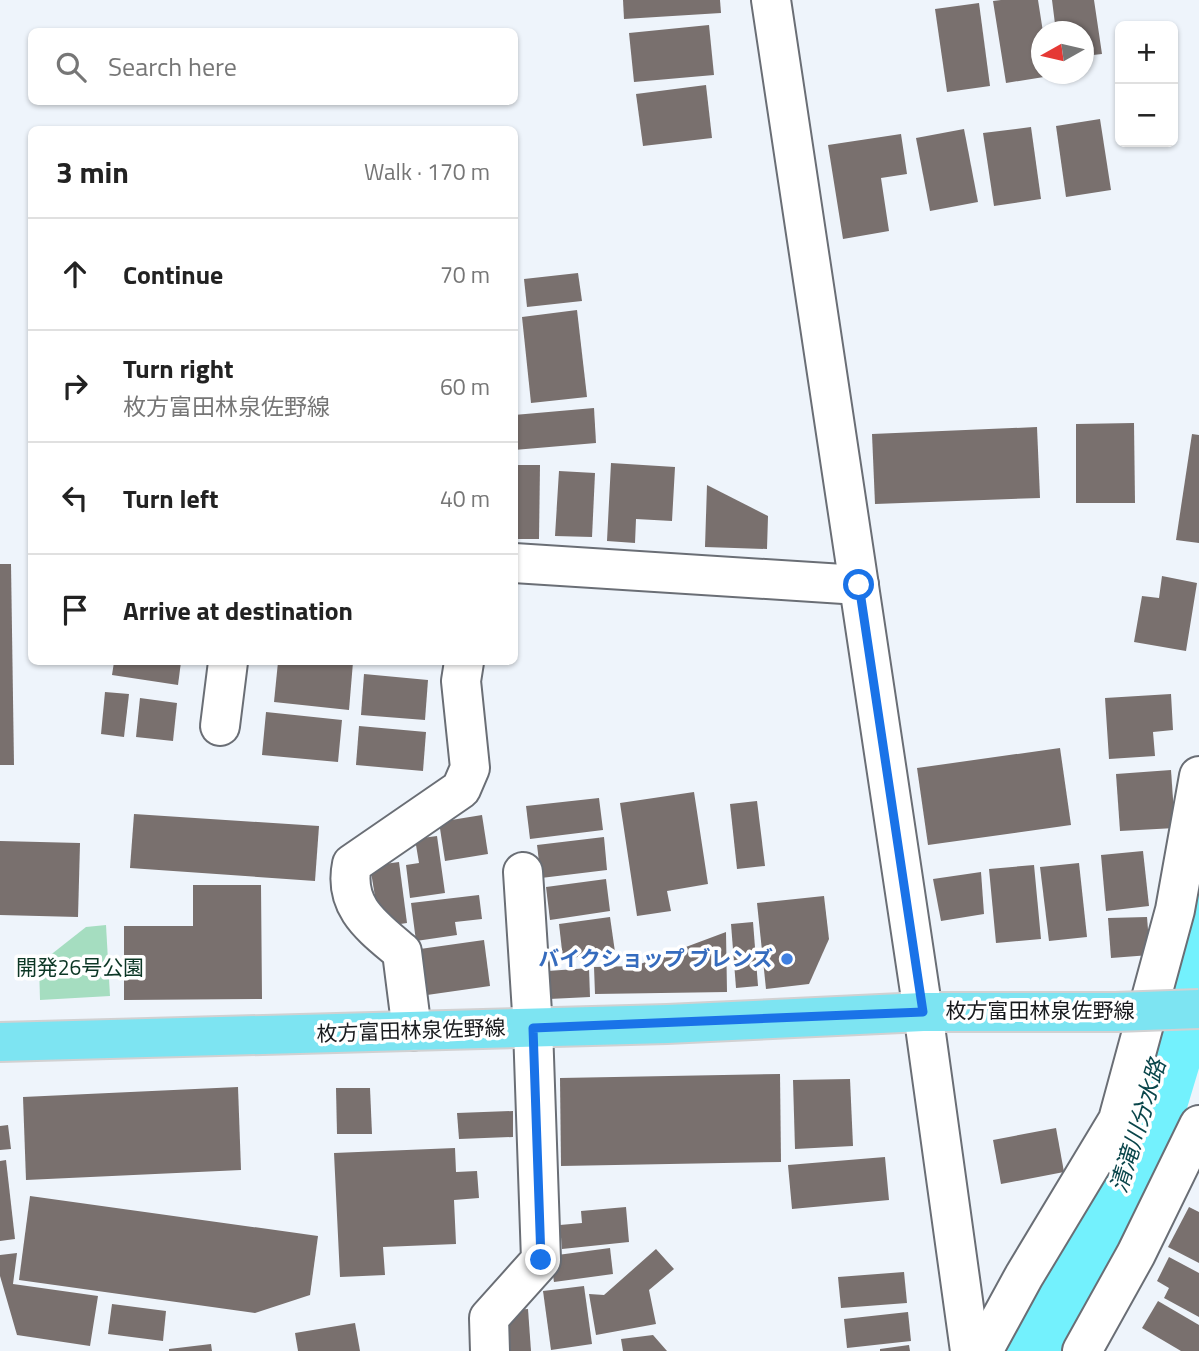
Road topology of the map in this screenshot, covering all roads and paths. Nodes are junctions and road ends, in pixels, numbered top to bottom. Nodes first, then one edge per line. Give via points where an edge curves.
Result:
1 (771, 0) edge
2 (518, 563) edge
3 (859, 585) junction
4 (228, 665) edge
5 (464, 665) edge
6 (220, 726) dead end
7 (1199, 776) edge
8 (523, 872) dead end
9 (1199, 1009) edge
10 (923, 1012) junction
11 (533, 1028) junction
12 (412, 1031) junction
13 (0, 1042) edge
14 (1199, 1125) edge
15 (490, 1351) edge
16 (970, 1351) edge
17 (983, 1351) edge
18 (1082, 1351) edge

1 - 3 street
2 - 3 street
3 - 10 street
4 - 6 street
5 - 12 street via 461,681 470,768 461,789 352,864 349,880 356,907 402,952
7 - 17 street via 1175,910 1118,1120
8 - 11 street
9 - 10 main road, 枚方富田林泉佐野線, bridge
10 - 11 main road, 枚方富田林泉佐野線
10 - 16 street
11 - 12 main road, 枚方富田林泉佐野線
11 - 15 street via 541,1260 488,1318
12 - 13 main road, 枚方富田林泉佐野線
14 - 18 street

